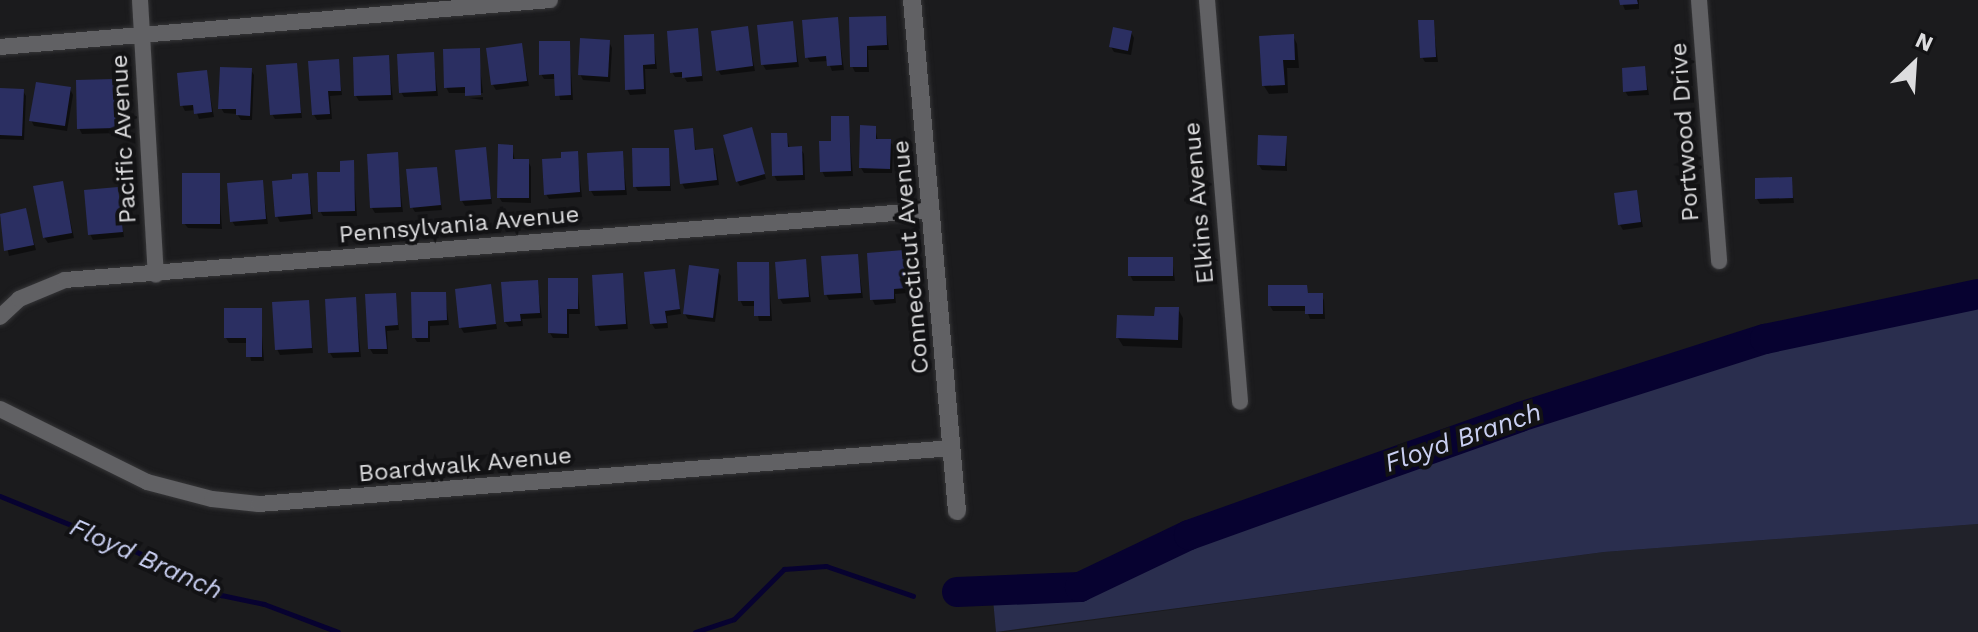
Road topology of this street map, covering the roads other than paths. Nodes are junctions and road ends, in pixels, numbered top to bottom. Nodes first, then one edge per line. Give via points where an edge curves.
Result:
1 (140, 0) edge
2 (550, 0) edge
3 (912, 0) edge
4 (1207, 0) edge
5 (1699, 0) edge
6 (143, 35) junction
7 (0, 47) edge
8 (931, 210) junction
9 (1719, 261) dead end
10 (156, 275) junction
11 (0, 317) edge
12 (1240, 402) dead end
13 (0, 409) edge
14 (952, 448) junction
15 (957, 511) dead end

1 - 6 street, Pacific Avenue
2 - 6 street
3 - 8 street, Connecticut Avenue
4 - 12 street, Elkins Avenue
5 - 9 street, Portwood Drive
6 - 7 street
6 - 10 street, Pacific Avenue
8 - 10 street, Pennsylvania Avenue
8 - 14 street, Connecticut Avenue
10 - 11 street, Pennsylvania Avenue via 65,280 19,299
13 - 14 street, Boardwalk Avenue via 147,482 212,499 259,504
14 - 15 street, Connecticut Avenue

